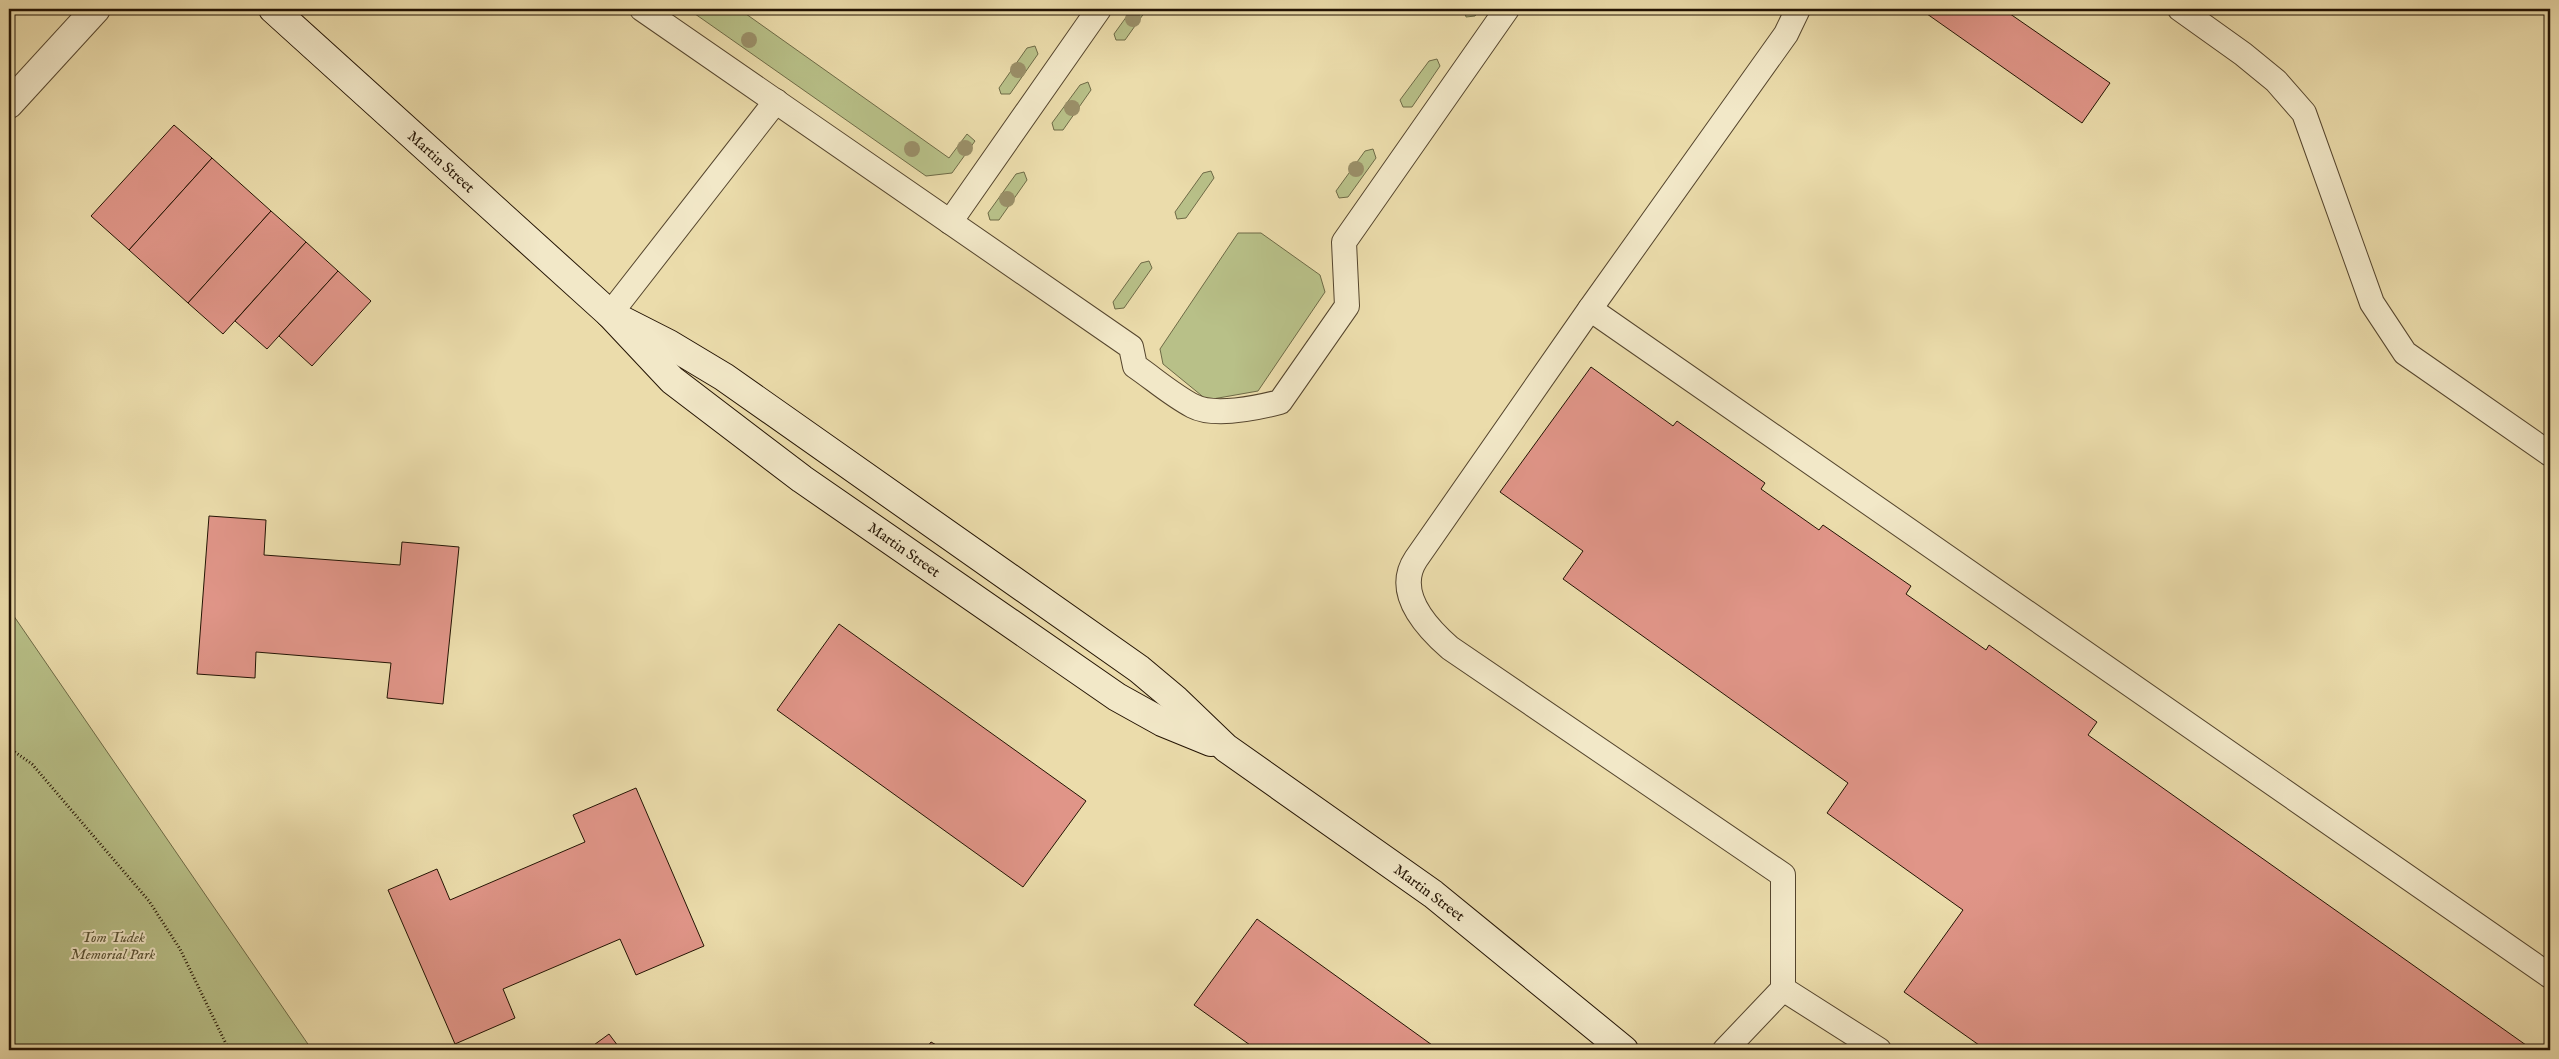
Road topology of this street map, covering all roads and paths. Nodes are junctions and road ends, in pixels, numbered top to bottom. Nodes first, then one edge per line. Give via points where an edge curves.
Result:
1 (96, 9) edge
2 (273, 9) edge
3 (642, 9) edge
4 (1099, 9) edge
5 (1507, 9) edge
6 (1798, 9) edge
7 (2180, 9) edge
8 (776, 101) junction
9 (9, 104) edge
10 (950, 222) junction
11 (1590, 308) junction
12 (610, 314) junction
13 (2550, 454) edge
14 (9, 748) edge
15 (1226, 748) junction
16 (2550, 976) edge
17 (1783, 989) junction
18 (229, 1050) edge
19 (1624, 1050) edge
20 (1725, 1050) edge
21 (1879, 1050) edge

1 - 9 street
2 - 12 street, Martin Street
3 - 8 lane
4 - 10 lane
5 - 10 lane via 1344,242 1347,306 1280,402 1210,412 1193,406 1135,366 1131,347
6 - 11 lane via 1786,34
7 - 13 lane via 2276,81 2304,113 2372,303 2405,353
8 - 10 lane
8 - 12 lane
11 - 16 lane
11 - 17 lane via 1410,568 1412,601 1422,621 1450,648 1783,875
12 - 15 street, Martin Street via 724,376 1139,669
12 - 15 street, Martin Street via 672,380 802,480 1117,697 1162,722
14 - 18 path via 32,764 148,901 180,949
15 - 19 street, Martin Street via 1433,894
17 - 20 lane
17 - 21 lane

